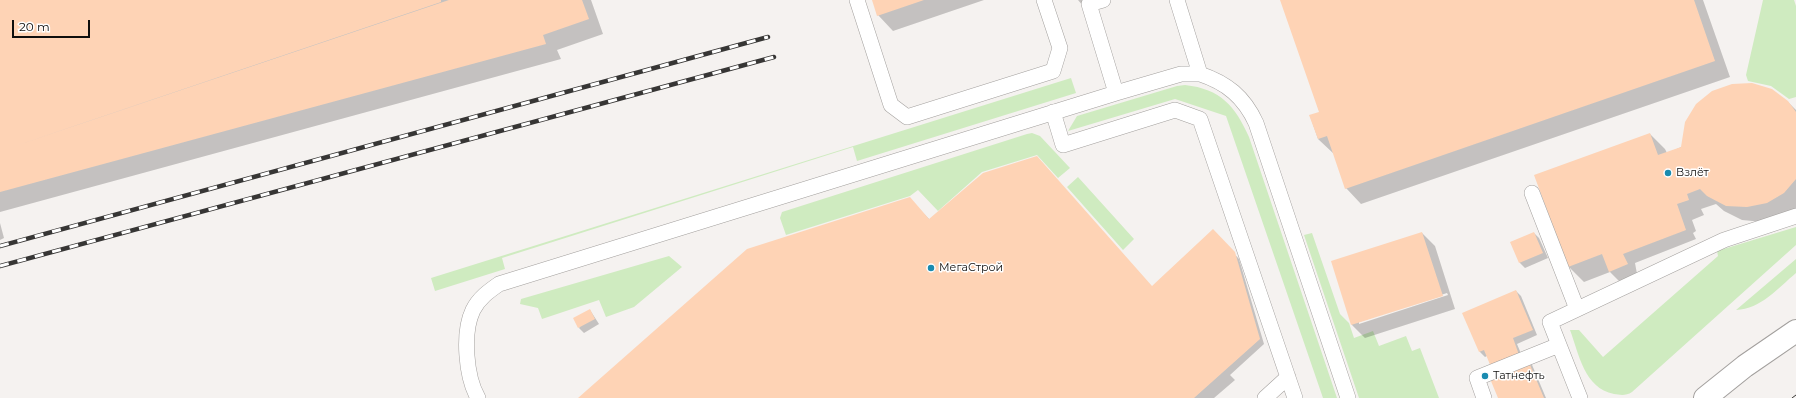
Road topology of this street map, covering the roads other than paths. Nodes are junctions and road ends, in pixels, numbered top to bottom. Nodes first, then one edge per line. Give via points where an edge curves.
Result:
1 (857, 0) edge
2 (1044, 0) edge
3 (1103, 0) edge
4 (1178, 0) edge
5 (1200, 74) junction
6 (1116, 93) junction
7 (1053, 112) junction
8 (1532, 193) dead end
9 (1796, 216) edge
10 (1577, 309) junction
11 (1796, 331) edge
12 (1559, 345) junction
13 (1288, 377) junction
14 (478, 398) edge
15 (1265, 398) edge
16 (1295, 398) edge
17 (1348, 398) edge
18 (1484, 398) edge
19 (1580, 398) edge
20 (1705, 398) edge

1 - 2 lane via 891,105 906,117 1053,71 1060,48
3 - 6 lane via 1089,4
4 - 5 lane
5 - 6 lane via 1181,74
5 - 17 lane via 1215,79 1236,93 1251,112
6 - 7 lane
7 - 13 lane via 1064,145 1175,110 1200,119
7 - 14 lane via 499,284 484,295 473,310 467,329 470,378
8 - 10 lane
9 - 10 lane via 1724,240
10 - 12 lane via 1550,322
11 - 20 main road via 1745,366
12 - 18 lane via 1476,378
12 - 19 lane
13 - 15 lane
13 - 16 lane

